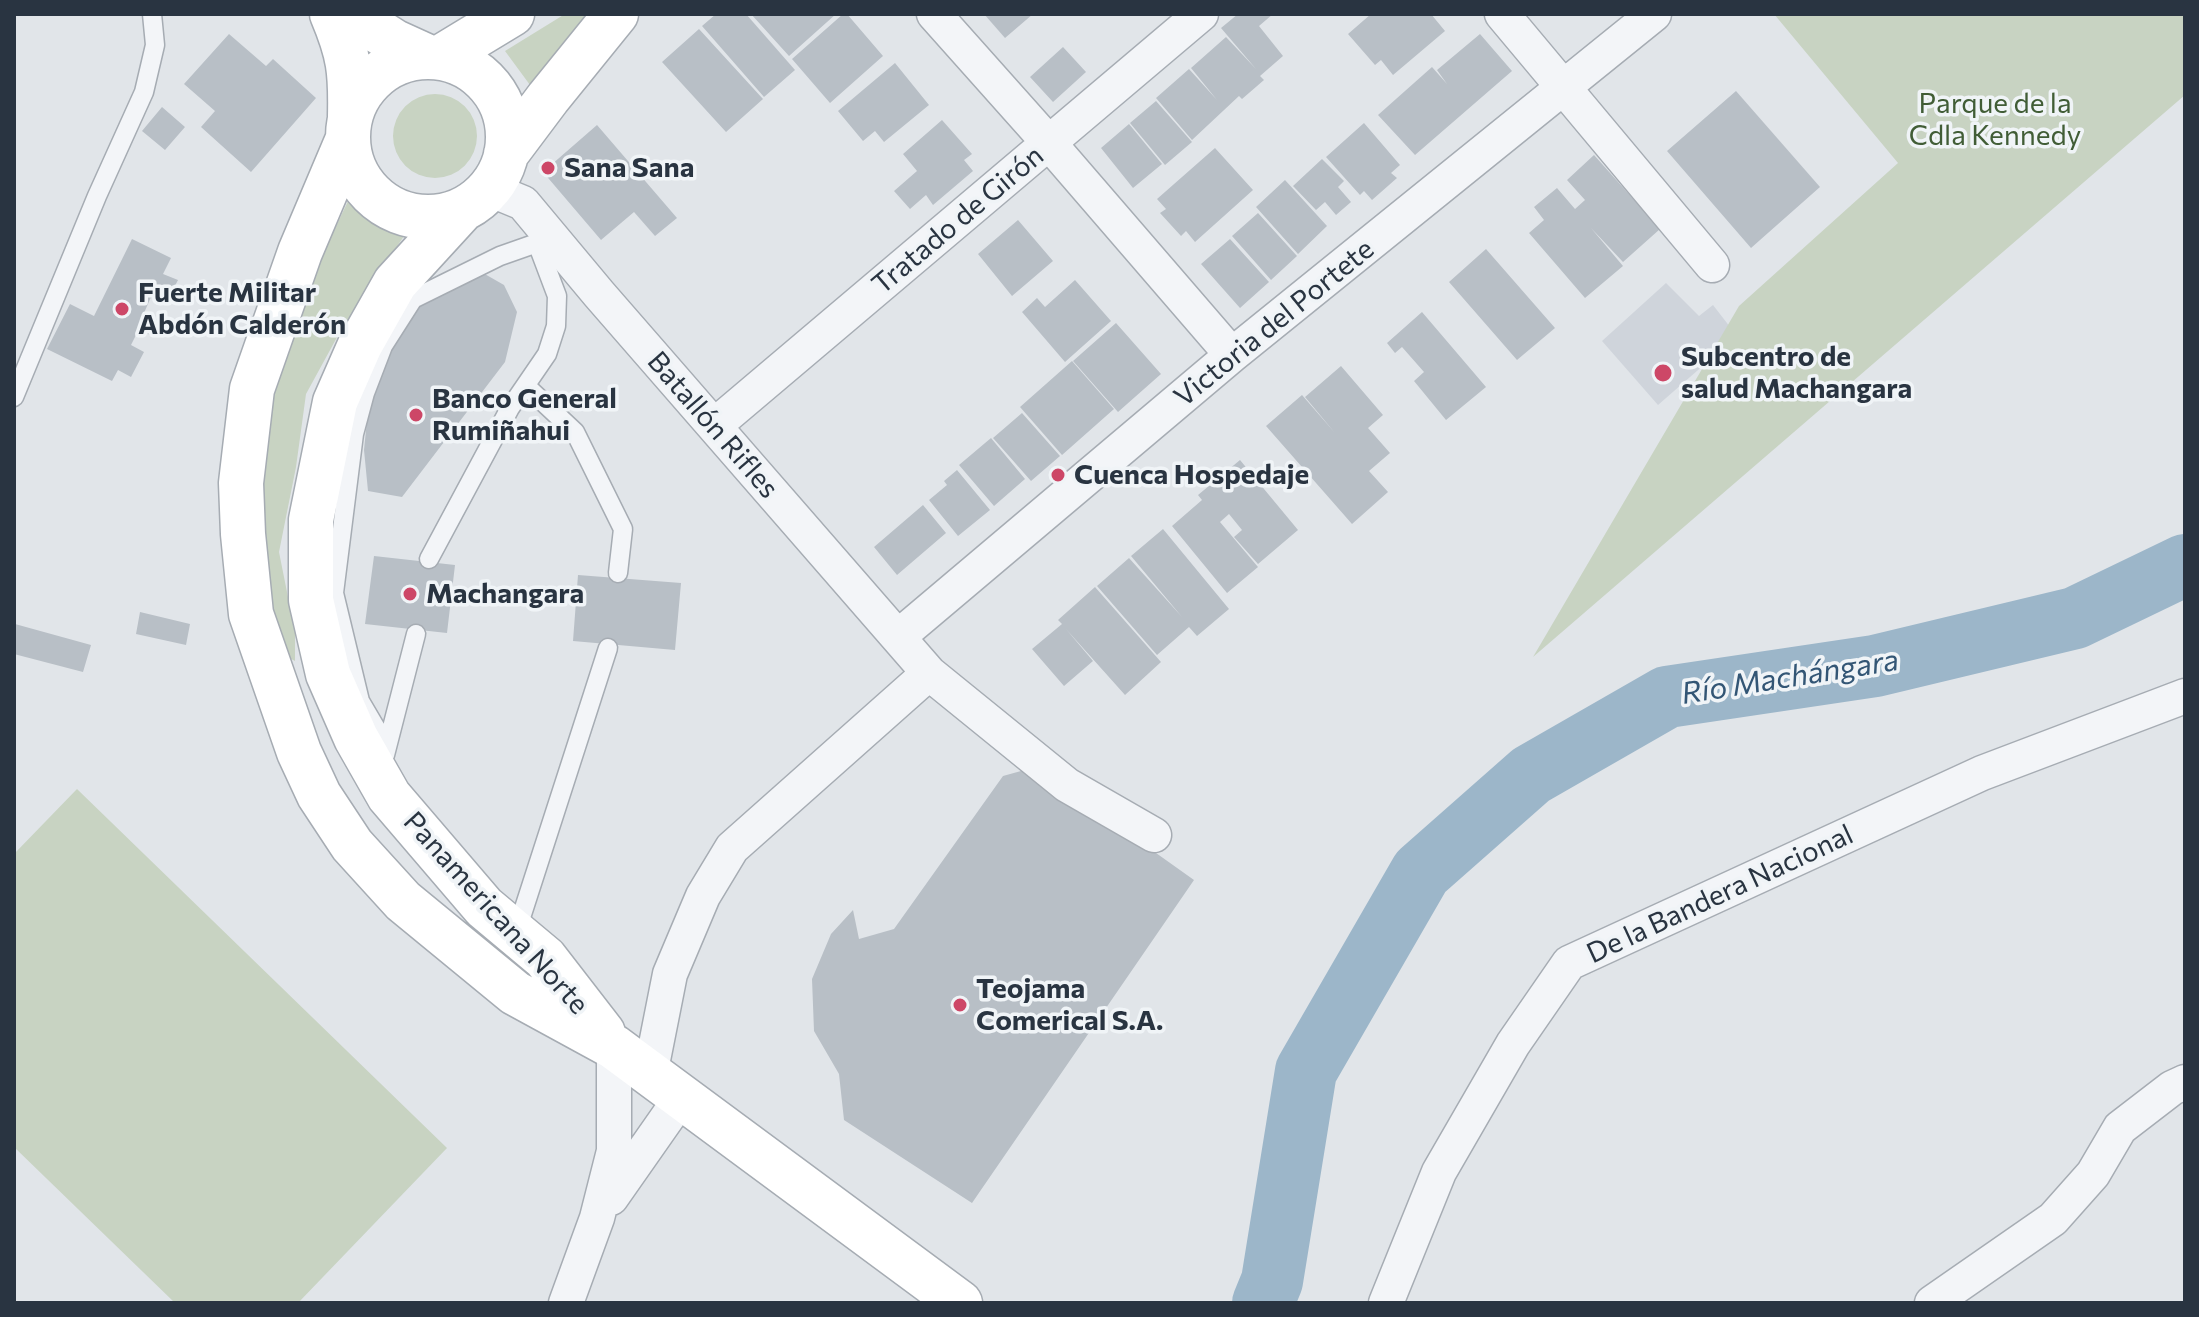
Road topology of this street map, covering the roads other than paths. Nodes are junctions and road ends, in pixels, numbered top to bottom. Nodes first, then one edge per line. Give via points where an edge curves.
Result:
1 (152, 14) edge
2 (332, 14) edge
3 (351, 14) edge
4 (512, 14) edge
5 (616, 14) edge
6 (934, 14) edge
7 (1201, 14) edge
8 (1502, 14) edge
9 (1654, 14) edge
10 (434, 57) junction
11 (1564, 88) junction
12 (348, 128) junction
13 (1049, 143) junction
14 (486, 185) junction
15 (543, 238) junction
16 (1712, 265) dead end
17 (1232, 355) junction
18 (526, 386) junction
19 (14, 397) edge
20 (714, 426) junction
21 (429, 559) dead end
22 (618, 573) dead end
23 (416, 634) dead end
24 (898, 637) junction
25 (608, 648) dead end
26 (929, 673) junction
27 (2185, 696) edge
28 (383, 762) junction
29 (1154, 835) dead end
30 (516, 933) junction
31 (614, 1047) junction
32 (2185, 1082) edge
33 (666, 1087) junction
34 (597, 1218) junction
35 (566, 1303) edge
36 (960, 1303) edge
37 (1386, 1303) edge
38 (1932, 1303) edge

1 - 19 lane via 155,45 144,92
2 - 12 main road via 351,76
3 - 10 main road via 395,42
4 - 10 main road, Panamericana Norte
5 - 14 main road, Panamericana Norte
6 - 13 street
7 - 13 street, Tratado de Girón
8 - 11 street
9 - 11 street, Victoria del Portete
10 - 12 main road, Panamericana Norte via 401,61 383,70 357,98
10 - 14 main road via 474,72 504,110 508,135
11 - 16 street
11 - 17 street, Victoria del Portete
12 - 14 main road via 352,166 365,189 385,206 409,216 436,218
12 - 31 main road, Panamericana Norte via 252,389 241,483 251,614 299,752 352,845 403,901 515,993
13 - 17 street
13 - 20 street, Tratado de Girón
14 - 15 street, Batallón Rifles via 523,203
14 - 28 main road, Panamericana Norte via 395,283 360,345 335,402 311,520 311,600 328,674 356,738
15 - 18 lane via 557,296 556,326 547,354
15 - 20 street, Batallón Rifles
15 - 28 lane via 413,299 383,346 365,393 354,434 334,593 360,701
17 - 24 street, Victoria del Portete
18 - 21 lane
18 - 22 lane via 575,432 623,529
20 - 24 street, Batallón Rifles
23 - 28 lane
24 - 26 street, Batallón Rifles
25 - 30 lane
26 - 29 street, Batallón Rifles via 1067,785
26 - 33 street via 732,848 703,896 670,974
27 - 37 street, De la Bandera Nacional via 1982,773 1569,963 1513,1044 1439,1172
28 - 30 main road, Panamericana Norte via 389,796 484,907
30 - 31 main road, Panamericana Norte via 545,958
31 - 33 main road, Panamericana Norte
31 - 34 street via 614,1151
32 - 38 street via 2120,1128 2093,1174 2053,1219
33 - 34 street
33 - 36 main road, Panamericana Norte
34 - 35 street

